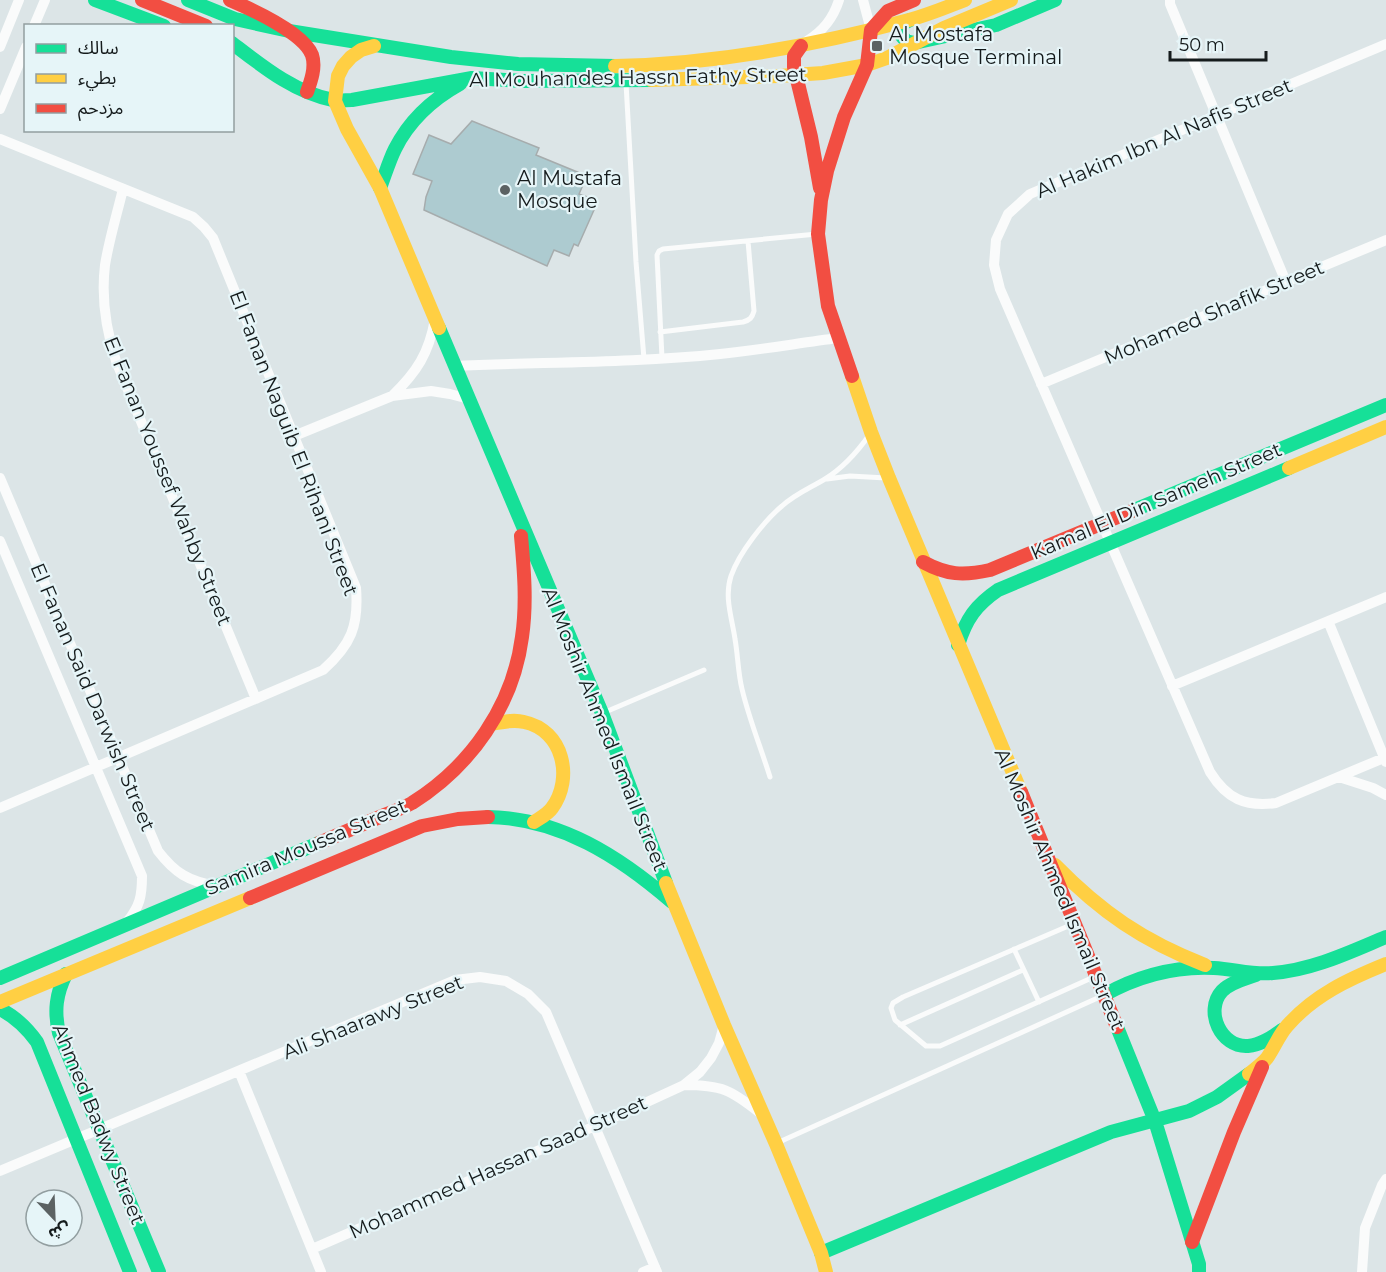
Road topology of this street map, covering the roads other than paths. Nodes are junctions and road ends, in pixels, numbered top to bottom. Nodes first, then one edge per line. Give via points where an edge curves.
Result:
1 (19, 0) edge
2 (45, 0) edge
3 (95, 0) edge
4 (142, 0) edge
5 (188, 0) edge
6 (230, 0) edge
7 (839, 0) edge
8 (863, 0) edge
9 (914, 0) edge
10 (965, 0) edge
11 (1011, 0) edge
12 (1055, 0) edge
13 (1168, 1) edge
14 (911, 20) junction
15 (35, 24) edge
16 (159, 24) edge
17 (201, 24) edge
18 (871, 30) junction
19 (289, 32) junction
20 (914, 43) junction
21 (1386, 44) edge
22 (234, 45) edge
23 (374, 46) junction
24 (801, 46) junction
25 (0, 47) edge
26 (24, 52) edge
27 (234, 53) edge
28 (747, 55) junction
29 (867, 65) junction
30 (262, 66) junction
31 (796, 75) junction
32 (745, 76) junction
33 (472, 78) junction
34 (626, 81) junction
35 (307, 92) junction
36 (335, 101) junction
37 (0, 110) edge
38 (1216, 116) junction
39 (0, 139) edge
40 (380, 188) junction
41 (123, 189) junction
42 (821, 200) junction
43 (819, 234) junction
44 (1386, 240) edge
45 (748, 241) junction
46 (1286, 282) junction
47 (435, 318) junction
48 (660, 332) junction
49 (838, 338) junction
50 (662, 358) junction
51 (644, 359) junction
52 (455, 366) junction
53 (1041, 384) junction
54 (392, 396) junction
55 (469, 399) junction
56 (1386, 405) edge
57 (1386, 427) edge
58 (871, 432) junction
59 (294, 436) junction
60 (0, 478) edge
61 (889, 478) junction
62 (825, 479) junction
63 (519, 518) junction
64 (1102, 524) junction
65 (0, 541) edge
66 (1110, 543) junction
67 (923, 562) junction
68 (1386, 597) edge
69 (1328, 621) junction
70 (958, 645) junction
71 (704, 670) dead end
72 (1172, 686) junction
73 (256, 699) junction
74 (602, 713) junction
75 (492, 724) junction
76 (118, 758) junction
77 (1385, 759) edge
78 (96, 767) junction
79 (770, 777) dead end
80 (1338, 777) junction
81 (1386, 795) edge
82 (0, 808) edge
83 (534, 822) junction
84 (1048, 857) junction
85 (216, 886) junction
86 (674, 904) junction
87 (1075, 923) junction
88 (125, 925) junction
89 (1386, 937) edge
90 (1014, 949) junction
91 (1386, 964) edge
92 (1214, 968) junction
93 (1023, 970) junction
94 (66, 974) junction
95 (1259, 974) junction
96 (1096, 976) junction
97 (0, 978) edge
98 (1104, 995) junction
99 (0, 1002) edge
100 (1039, 1002) junction
101 (0, 1009) edge
102 (724, 1025) junction
103 (900, 1025) junction
104 (1286, 1027) junction
105 (1266, 1059) junction
106 (238, 1071) junction
107 (684, 1085) junction
108 (764, 1115) junction
109 (1155, 1121) junction
110 (595, 1126) junction
111 (99, 1129) junction
112 (76, 1139) junction
113 (776, 1144) junction
114 (0, 1171) edge
115 (1386, 1179) edge
116 (1192, 1242) junction
117 (312, 1249) junction
118 (821, 1253) junction
119 (656, 1270) edge
120 (130, 1272) edge
121 (159, 1272) edge
122 (321, 1272) edge
123 (643, 1272) edge
124 (826, 1272) edge
125 (1199, 1272) edge
126 (1362, 1272) edge

1 - 25 street
2 - 15 street
3 - 16 main road
4 - 17 main road
5 - 19 main road, Al Mouhandes Hassn Fathy Street via 235,19
6 - 19 main road
7 - 24 street via 824,28
8 - 18 street
9 - 18 main road via 888,11
10 - 14 main road, Al Mouhandes Hassn Fathy Street
11 - 20 main road, Al Mouhandes Hassn Fathy Street
12 - 20 main road via 996,25
13 - 38 street
14 - 18 main road, Al Mouhandes Hassn Fathy Street
14 - 20 main road via 902,24 901,38
18 - 24 main road, Al Mouhandes Hassn Fathy Street
18 - 29 main road
19 - 23 main road, Al Mouhandes Hassn Fathy Street
19 - 35 main road via 312,53 312,79
20 - 29 main road, Al Mouhandes Hassn Fathy Street
21 - 38 street, Al Hakim Ibn Al Nafis Street
22 - 30 main road, Al Mouhandes Hassn Fathy Street
23 - 28 main road, Al Mouhandes Hassn Fathy Street via 565,66 669,64
23 - 36 main road via 361,50 343,66
24 - 28 main road, Al Mouhandes Hassn Fathy Street
24 - 31 main road via 793,60
26 - 37 street
27 - 30 main road
28 - 32 main road via 751,65
29 - 31 main road, Al Mouhandes Hassn Fathy Street
29 - 42 main road via 841,126
30 - 35 main road, Al Mouhandes Hassn Fathy Street
31 - 32 main road, Al Mouhandes Hassn Fathy Street
31 - 42 main road
32 - 34 main road, Al Mouhandes Hassn Fathy Street
33 - 34 main road, Al Mouhandes Hassn Fathy Street
33 - 36 main road, Al Mouhandes Hassn Fathy Street
33 - 40 main road via 419,114 395,149
34 - 51 lane
35 - 36 main road, Al Mouhandes Hassn Fathy Street
36 - 40 main road, Al Moshir Ahmed Ismail Street
38 - 46 street
38 - 53 street, Al Hakim Ibn Al Nafis Street via 1030,194 1008,214 996,240 994,265 1000,289
39 - 41 street, El Fanan Naguib El Rihani Street
40 - 47 main road, Al Moshir Ahmed Ismail Street
41 - 59 street, El Fanan Naguib El Rihani Street via 193,217 213,238
41 - 73 street, El Fanan Youssef Wahby Street via 105,263 103,294 110,342
42 - 43 main road, Al Moshir Ahmed Ismail Street
43 - 45 lane
43 - 49 main road, Al Moshir Ahmed Ismail Street via 828,306
44 - 46 street, Mohamed Shafik Street
45 - 48 lane via 753,317 743,322
45 - 48 lane via 659,250
46 - 53 street, Mohamed Shafik Street
47 - 52 main road, Al Moshir Ahmed Ismail Street
47 - 54 street via 418,368
48 - 50 lane
49 - 50 street
49 - 58 main road, Al Moshir Ahmed Ismail Street
50 - 51 street
51 - 52 street
52 - 55 main road, Al Moshir Ahmed Ismail Street
53 - 64 street, Al Hakim Ibn Al Nafis Street
54 - 55 street via 431,391
54 - 59 street
55 - 63 main road, Al Moshir Ahmed Ismail Street
56 - 64 main road, Kamal El Din Sameh Street
57 - 66 main road, Kamal El Din Sameh Street
58 - 61 main road, Al Moshir Ahmed Ismail Street
58 - 62 lane via 851,458
59 - 73 street, El Fanan Naguib El Rihani Street via 356,588 355,623 339,656 323,670
60 - 76 street, El Fanan Said Darwish Street
61 - 62 lane
61 - 67 main road, Al Moshir Ahmed Ismail Street
62 - 79 lane via 803,490 765,522 739,559 728,592 742,689
63 - 74 main road, Al Moshir Ahmed Ismail Street
63 - 75 main road, Samira Moussa Street via 525,570 520,651
64 - 66 street, Al Hakim Ibn Al Nafis Street
64 - 67 main road, Kamal El Din Sameh Street via 973,575 947,573
65 - 78 street, El Fanan Said Darwish Street
66 - 70 main road, Kamal El Din Sameh Street via 983,600 971,612
66 - 72 street, Al Hakim Ibn Al Nafis Street
67 - 70 main road, Al Moshir Ahmed Ismail Street
68 - 69 street
69 - 72 street
69 - 77 street
70 - 84 main road, Al Moshir Ahmed Ismail Street
71 - 74 lane
72 - 80 street, Al Hakim Ibn Al Nafis Street via 1210,772 1229,795 1260,805 1276,803
73 - 76 street, El Fanan Naguib El Rihani Street
74 - 86 main road, Al Moshir Ahmed Ismail Street
75 - 83 main road via 512,720 532,724 549,735 561,752 565,772 561,792 551,810
75 - 85 main road, Samira Moussa Street via 442,782 410,804
76 - 78 street, El Fanan Naguib El Rihani Street
76 - 85 street, El Fanan Said Darwish Street via 168,865 182,876
77 - 80 street
78 - 82 street, El Fanan Naguib El Rihani Street
78 - 88 street, El Fanan Said Darwish Street via 142,876 139,903
80 - 81 street
83 - 86 main road, Samira Moussa Street via 577,837 617,859
83 - 94 main road, Samira Moussa Street via 496,816 422,826
84 - 87 main road, Al Moshir Ahmed Ismail Street
84 - 92 main road via 1092,902 1117,921 1147,940
85 - 88 main road, Samira Moussa Street
86 - 102 main road, Al Moshir Ahmed Ismail Street
87 - 90 lane
87 - 96 main road, Al Moshir Ahmed Ismail Street
88 - 97 main road, Samira Moussa Street
89 - 95 main road via 1299,970
90 - 93 lane
90 - 103 lane via 893,1003 892,1014
91 - 104 main road via 1327,991
92 - 95 main road
92 - 98 main road via 1160,973
93 - 100 lane
93 - 103 lane
94 - 99 main road, Samira Moussa Street
94 - 111 main road, Ahmed Badwy Street via 56,1003 59,1033
95 - 104 main road via 1231,984 1219,995 1214,1011 1217,1028 1228,1041 1244,1046 1261,1043
96 - 98 main road, Al Moshir Ahmed Ismail Street
96 - 100 lane
98 - 109 main road, Al Moshir Ahmed Ismail Street
98 - 113 lane
100 - 103 lane via 940,1046 926,1046
101 - 112 main road, Ahmed Badwy Street via 18,1020 37,1042
102 - 107 street, Mohammed Hassan Saad Street via 711,1058
102 - 108 main road, Al Moshir Ahmed Ismail Street
104 - 105 main road
105 - 109 main road via 1217,1097 1189,1112
105 - 116 main road
106 - 110 street, Ali Shaarawy Street via 455,980 480,977 506,981 528,994 546,1012
106 - 111 street, Ali Shaarawy Street
106 - 117 street
107 - 108 street, Mohammed Hassan Saad Street via 725,1089
107 - 110 street, Mohammed Hassan Saad Street
108 - 113 main road, Al Moshir Ahmed Ismail Street
109 - 116 main road, Al Moshir Ahmed Ismail Street
109 - 118 main road via 1111,1132
110 - 117 street, Mohammed Hassan Saad Street
110 - 119 street, Ali Shaarawy Street
111 - 112 street, Ali Shaarawy Street
111 - 121 main road, Ahmed Badwy Street
112 - 114 street, Ali Shaarawy Street
112 - 120 main road, Ahmed Badwy Street
113 - 118 main road, Al Moshir Ahmed Ismail Street
115 - 126 street via 1365,1228
116 - 125 main road, Al Moshir Ahmed Ismail Street
117 - 122 street
118 - 124 main road, Al Moshir Ahmed Ismail Street
119 - 123 street

